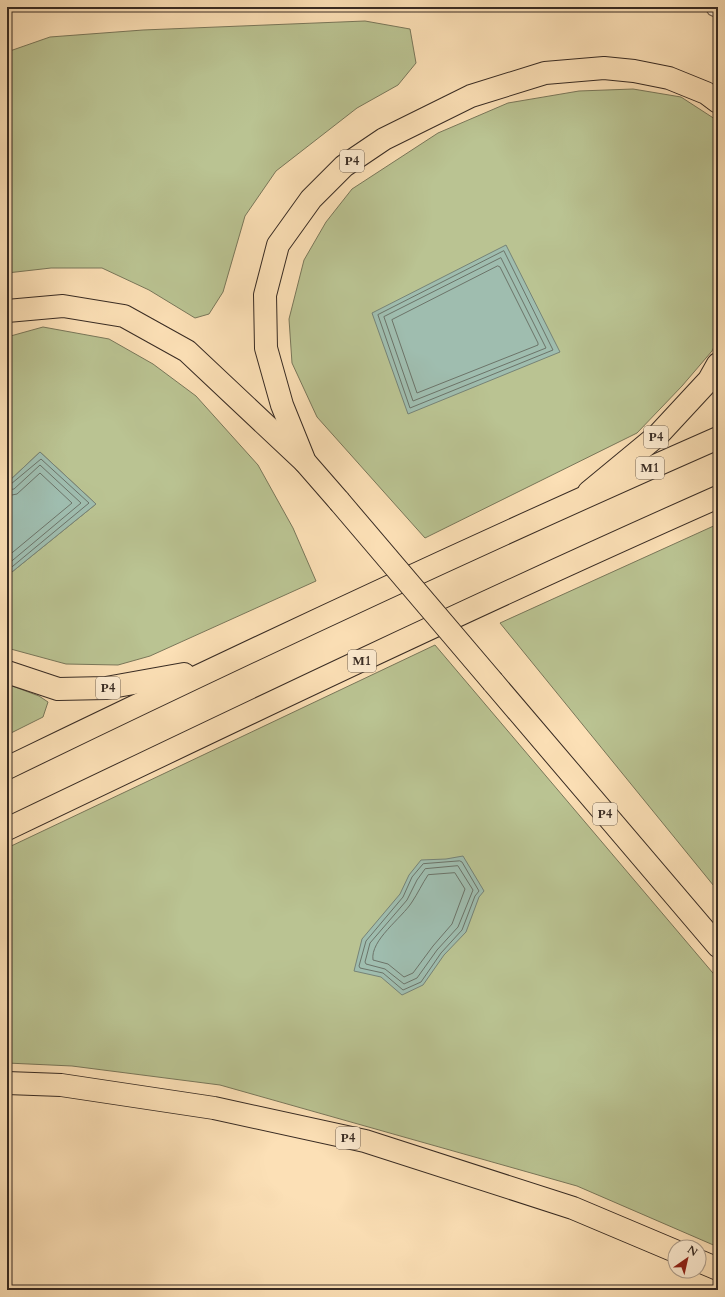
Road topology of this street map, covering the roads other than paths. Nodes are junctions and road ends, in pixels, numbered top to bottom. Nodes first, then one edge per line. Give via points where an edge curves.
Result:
1 (715, 7) edge
2 (718, 8) edge
3 (718, 102) edge
4 (7, 311) edge
5 (718, 364) edge
6 (718, 438) edge
7 (305, 462) junction
8 (582, 497) junction
9 (718, 497) edge
10 (210, 669) junction
11 (7, 672) edge
12 (7, 768) edge
13 (7, 828) edge
14 (718, 946) edge
15 (7, 1083) edge
16 (667, 1248) edge
17 (707, 1264) edge
18 (718, 1269) edge

1 - 2 street
3 - 7 main road, Р4 via 706,93 669,78 634,71 604,68 545,73 471,96 384,139 344,166 311,199 278,245 265,295 266,348 282,405
4 - 7 main road, Р4 via 63,306 124,316 187,351
5 - 8 main road, Р4 via 709,380 658,435
6 - 8 main road, М1
7 - 14 main road, Р4, bridge
8 - 10 main road, М1
9 - 13 main road, М1 via 596,551
10 - 11 main road, Р4 via 106,688 78,689 58,689
10 - 12 main road, М1
15 - 16 main road, Р4 via 60,1085 214,1108 365,1141 573,1208
17 - 18 main road

